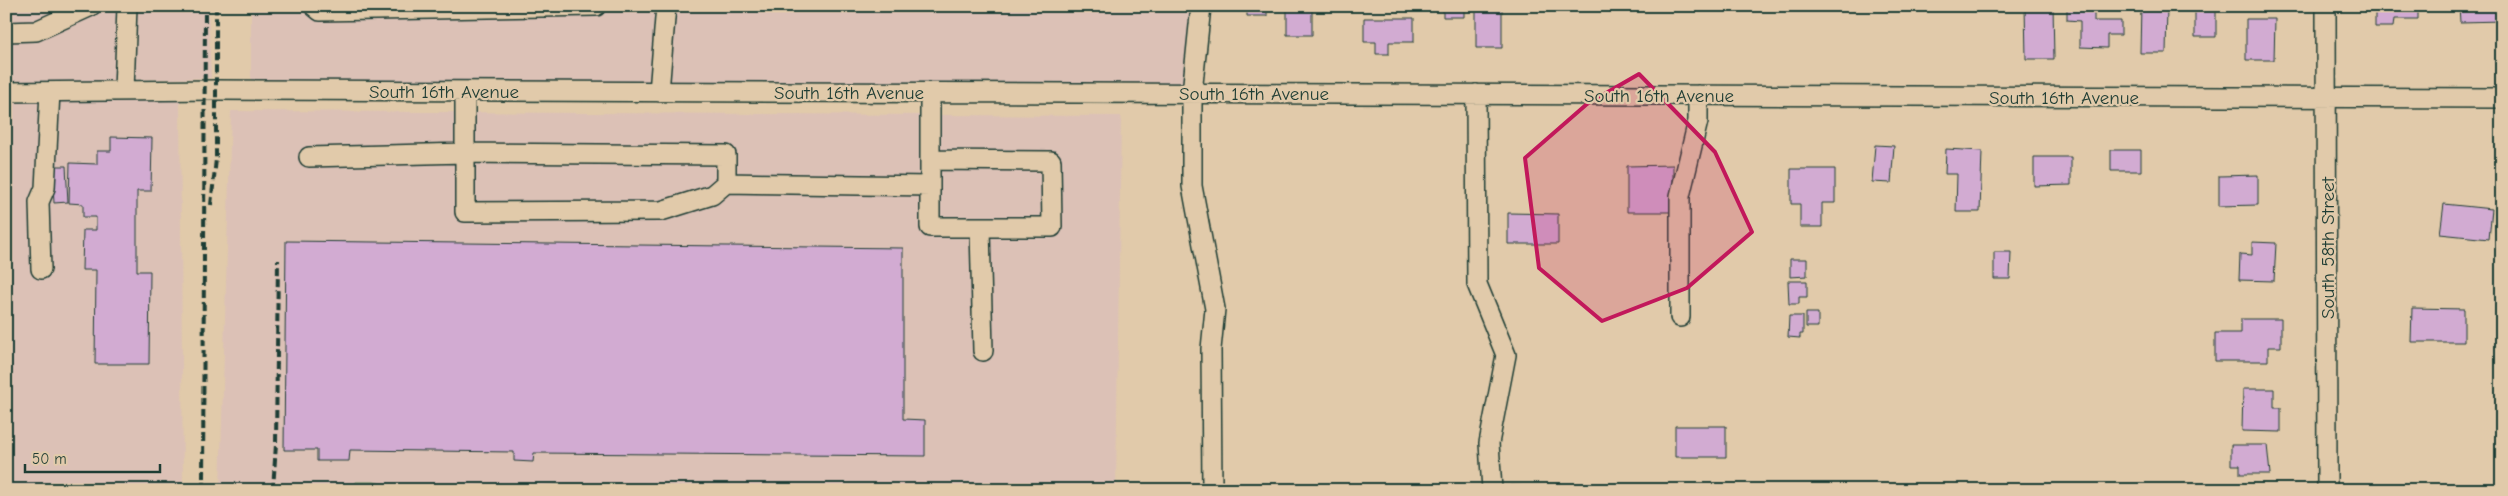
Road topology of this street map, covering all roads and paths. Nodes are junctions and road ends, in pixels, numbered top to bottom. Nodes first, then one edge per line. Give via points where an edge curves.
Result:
1 (91, 6) edge
2 (127, 6) edge
3 (314, 6) edge
4 (596, 6) edge
5 (666, 6) edge
6 (1201, 6) edge
7 (2326, 6) edge
8 (6, 32) edge
9 (124, 91) junction
10 (6, 92) edge
11 (50, 92) junction
12 (464, 92) junction
13 (659, 92) junction
14 (930, 92) junction
15 (1192, 93) junction
16 (1476, 94) junction
17 (1698, 95) junction
18 (2327, 98) junction
19 (2502, 98) edge
20 (465, 153) junction
21 (309, 157) dead end
22 (930, 160) junction
23 (726, 184) junction
24 (930, 186) junction
25 (980, 228) junction
26 (41, 269) dead end
27 (1680, 316) dead end
28 (983, 351) dead end
29 (1212, 490) edge
30 (1492, 490) edge
31 (2327, 490) edge

1 - 8 street via 36,31
2 - 9 street
3 - 4 street via 320,11
5 - 13 street
6 - 15 street
7 - 18 street, South 58th Street
9 - 11 street, South 16th Avenue
9 - 12 street, South 16th Avenue
10 - 11 street, South 16th Avenue
11 - 26 street via 45,188 39,202
12 - 13 street, South 16th Avenue
12 - 20 street
13 - 14 street, South 16th Avenue
14 - 15 street, South 16th Avenue
14 - 22 street
15 - 16 street, South 16th Avenue
15 - 29 street via 1192,186 1215,309
16 - 17 street, South 16th Avenue
16 - 30 street via 1477,284 1506,355 1488,443
17 - 18 street, South 16th Avenue
17 - 27 street via 1698,121 1680,196
18 - 19 street, South 16th Avenue
18 - 31 street, South 58th Street
20 - 21 street
20 - 23 street via 726,155
20 - 23 street via 465,212 661,211 712,195
22 - 24 street
22 - 25 street via 1051,161 1052,227
23 - 24 street
24 - 25 street via 930,226
25 - 28 street

